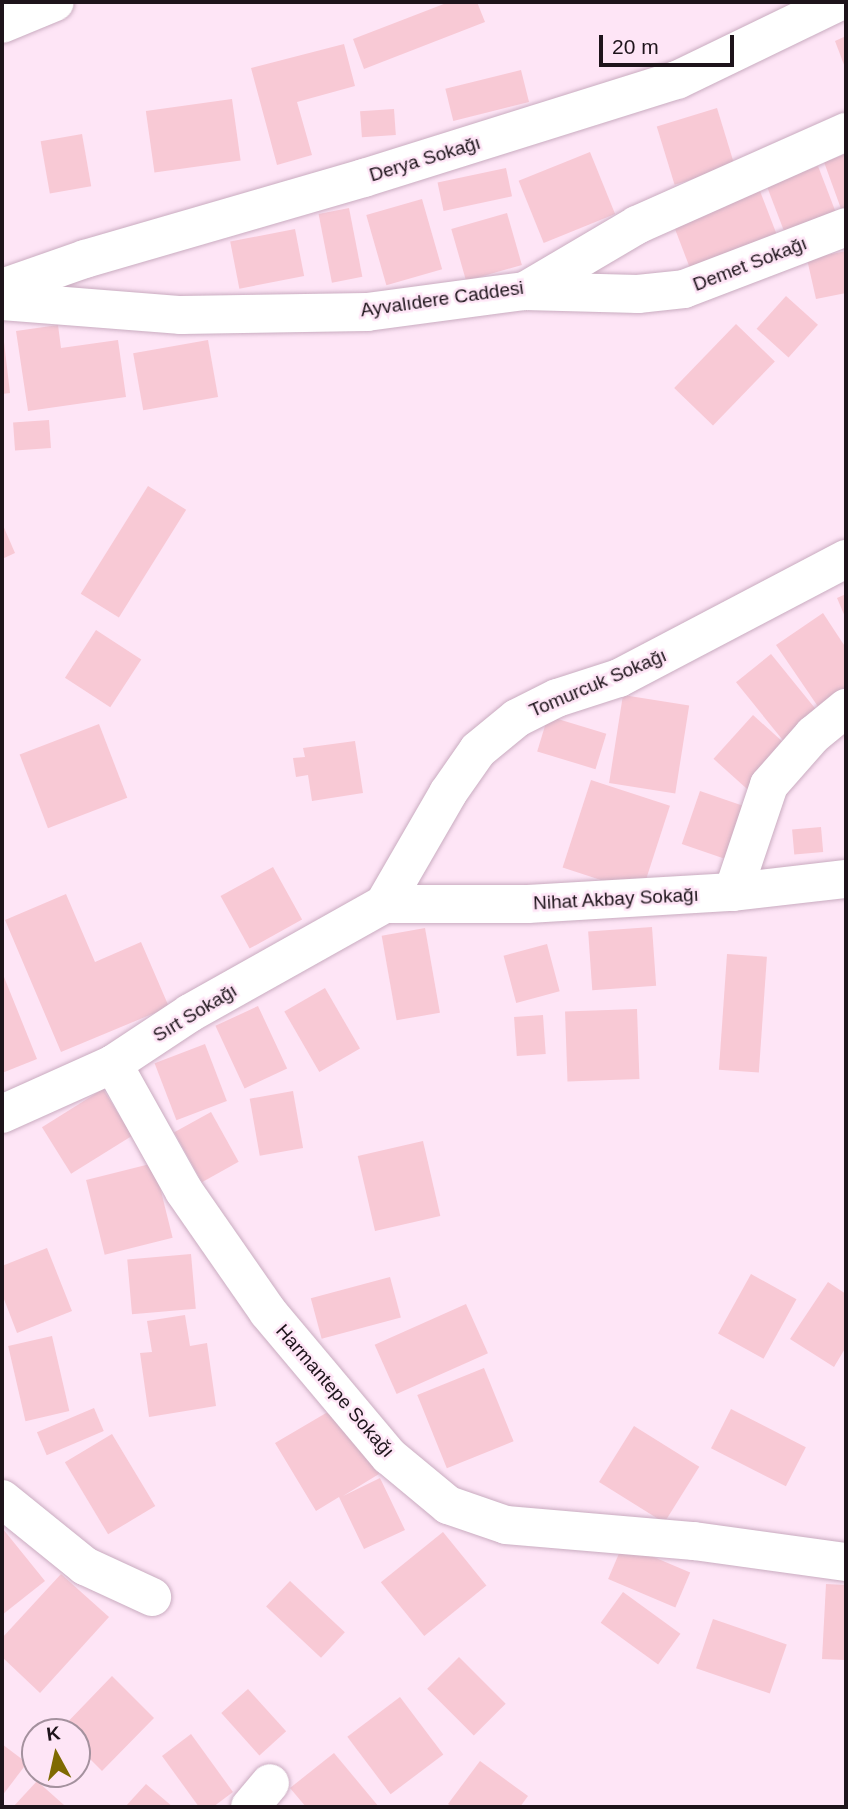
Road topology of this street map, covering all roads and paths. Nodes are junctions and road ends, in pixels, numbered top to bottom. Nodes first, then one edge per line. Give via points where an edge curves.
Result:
1 (55, 2) edge
2 (838, 2) edge
3 (2, 24) edge
4 (846, 132) edge
5 (846, 227) edge
6 (2, 288) edge
7 (525, 291) junction
8 (2, 301) edge
9 (846, 559) edge
10 (846, 708) edge
11 (846, 879) edge
12 (733, 892) junction
13 (384, 904) junction
14 (113, 1064) junction
15 (2, 1114) edge
16 (2, 1499) edge
17 (846, 1562) edge
18 (152, 1597) dead end

1 - 3 street
2 - 6 street, Derya Sokağı via 677,80
4 - 7 street, Ayvalıdere Caddesi via 637,225
5 - 7 street, Demet Sokağı via 684,289 638,294
7 - 8 street, Ayvalıdere Caddesi via 367,312 181,315
9 - 13 street, Tomurcuk Sokağı via 619,678 557,698 517,718 478,750
10 - 12 street via 813,735 769,785
11 - 12 street, Nihat Akbay Sokağı
12 - 13 street, Nihat Akbay Sokağı via 528,904
13 - 14 street, Sırt Sokağı via 190,1013
14 - 15 street, Sırt Sokağı
14 - 17 street, Harmantepe Sokağı via 184,1191 268,1312 389,1456 448,1505 506,1525 694,1541
16 - 18 street via 85,1566

